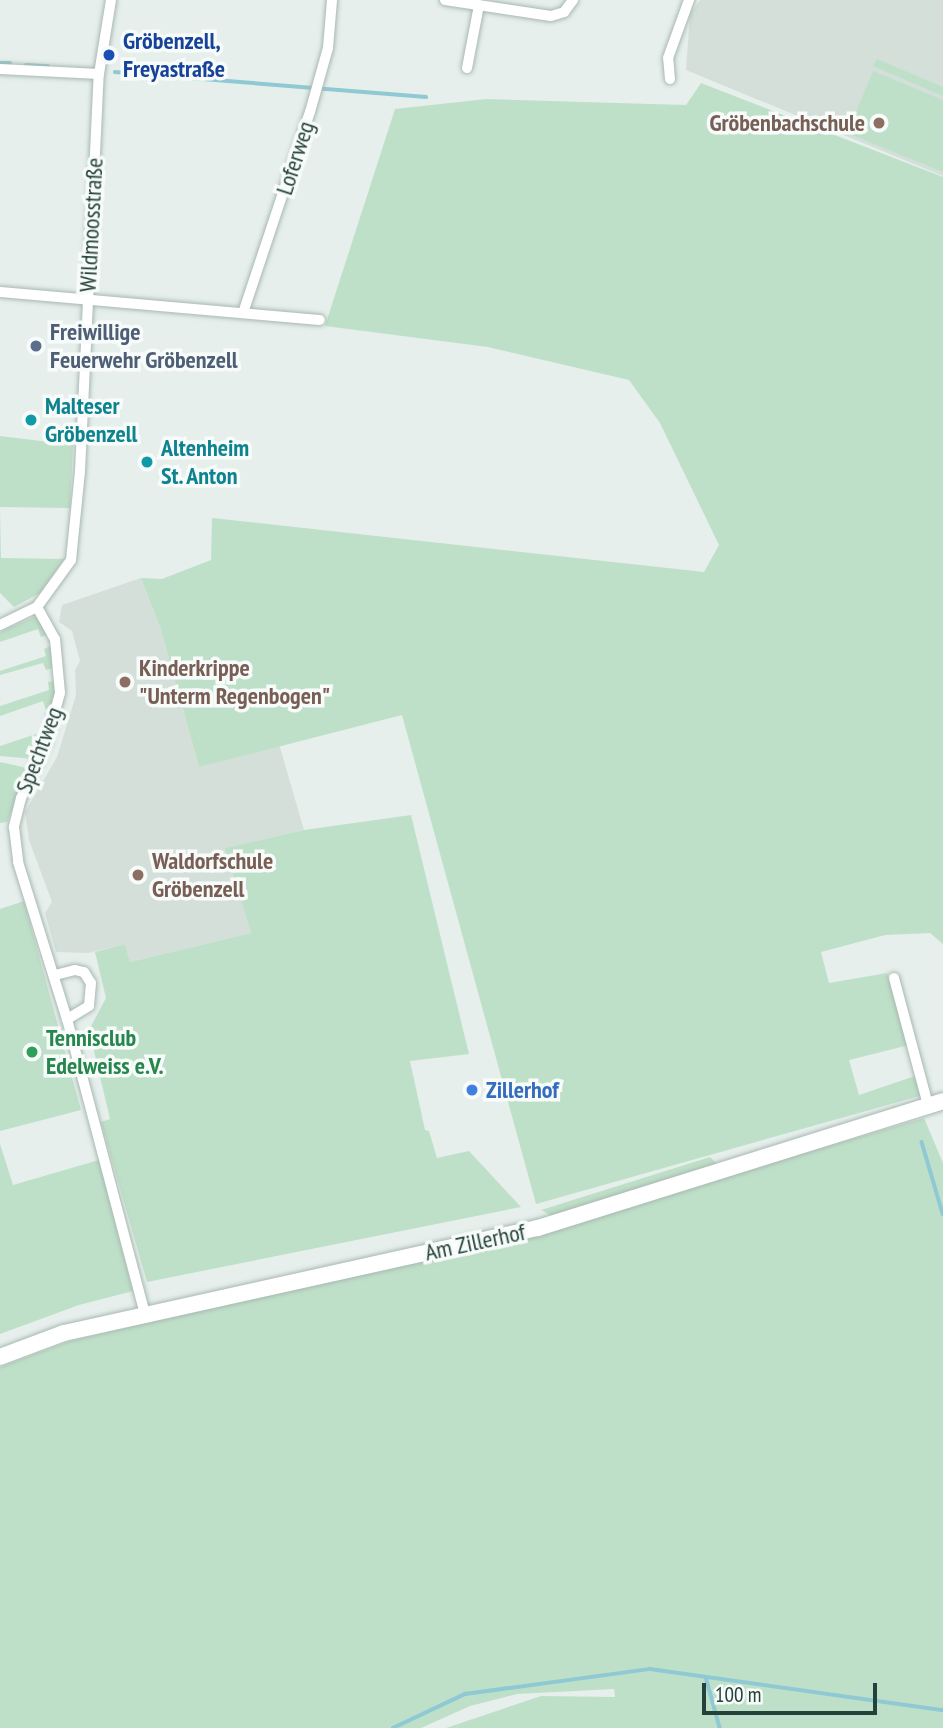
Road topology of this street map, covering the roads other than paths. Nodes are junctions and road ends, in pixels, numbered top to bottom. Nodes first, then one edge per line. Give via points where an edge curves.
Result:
1 (111, 0) edge
2 (332, 0) edge
3 (445, 0) edge
4 (573, 0) edge
5 (689, 0) edge
6 (479, 5) junction
7 (0, 68) edge
8 (467, 68) dead end
9 (99, 74) junction
10 (670, 79) dead end
11 (0, 292) edge
12 (87, 299) junction
13 (243, 313) junction
14 (320, 320) dead end
15 (37, 607) junction
16 (0, 625) edge
17 (55, 975) junction
18 (894, 978) dead end
19 (67, 1019) junction
20 (936, 1103) edge
21 (145, 1314) junction
22 (0, 1357) edge

1 - 9 street, Wildmoosstraße
2 - 13 street, Loferweg via 328,48 310,112
3 - 6 street
4 - 6 street via 564,12 551,16
5 - 10 street via 668,58
6 - 8 street
7 - 9 street
9 - 12 street, Wildmoosstraße
11 - 12 street
12 - 13 street
12 - 15 street, Wildmoosstraße via 71,561
13 - 14 street
15 - 16 street, Wildmoosstraße
15 - 17 street, Spechtweg via 55,639 60,693 57,714 21,798 15,827 18,862
17 - 19 street, Spechtweg
17 - 19 street via 84,972 91,983 89,1006
18 - 20 street
19 - 21 street, Spechtweg
20 - 21 street, Am Zillerhof via 538,1228
21 - 22 street, Am Zillerhof via 64,1333

